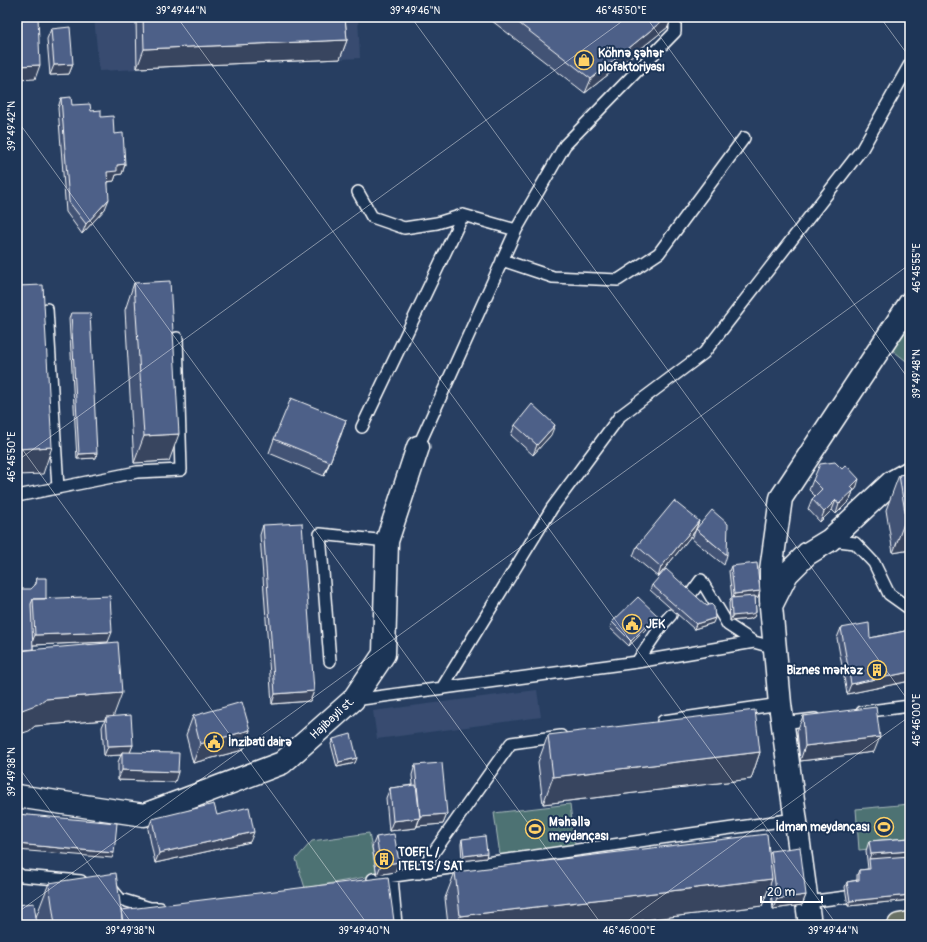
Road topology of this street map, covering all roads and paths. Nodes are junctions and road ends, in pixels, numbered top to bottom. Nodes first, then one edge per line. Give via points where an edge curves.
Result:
1 (675, 17) edge
2 (910, 64) edge
3 (744, 138) dead end
4 (358, 192) dead end
5 (463, 215) junction
6 (516, 230) junction
7 (502, 260) junction
8 (910, 302) edge
9 (47, 309) dead end
10 (177, 338) dead end
11 (362, 427) dead end
12 (418, 447) joint
13 (910, 472) edge
14 (58, 488) junction
15 (17, 496) edge
16 (830, 540) junction
17 (387, 541) junction
18 (690, 595) edge
19 (771, 606) junction
20 (910, 609) edge
21 (671, 615) dead end
22 (754, 642) junction
23 (775, 648) junction
24 (330, 662) dead end
25 (637, 662) junction
26 (442, 688) junction
27 (353, 700) junction
28 (910, 706) edge
29 (781, 714) junction
30 (850, 714) edge
31 (827, 717) edge
32 (648, 723) edge
33 (571, 735) edge
34 (17, 796) edge
35 (795, 819) junction
36 (17, 873) edge
37 (419, 873) junction
38 (392, 877) junction
39 (365, 880) edge
40 (874, 893) edge
41 (807, 902) junction
42 (172, 907) edge
43 (910, 924) edge
44 (396, 925) edge
45 (810, 925) edge
46 (899, 925) edge

1 - 6 lane via 675,32 565,145
2 - 26 lane via 862,149 704,353 620,416 552,508
3 - 7 lane via 659,252 618,280 553,277
4 - 5 lane via 372,217 404,228 437,223
5 - 6 lane
5 - 11 lane
6 - 7 lane
7 - 12 lane
8 - 19 street via 781,498 771,570
9 - 14 lane
10 - 14 lane via 181,470 137,472
12 - 17 street, Hajibayli st.
13 - 16 street via 892,482
14 - 15 lane
16 - 19 street via 808,554 788,574
16 - 20 lane via 855,543 874,563 889,594
17 - 24 lane via 320,534
17 - 27 street, Hajibayli st. via 384,654
18 - 22 lane via 701,580 728,625
19 - 23 street
21 - 25 lane
22 - 23 lane
22 - 25 lane
23 - 29 street
25 - 26 lane
26 - 27 lane
27 - 34 street, Hajibayli st. via 282,763 144,815
28 - 30 lane
29 - 31 lane
29 - 32 lane
29 - 35 street
33 - 37 lane via 512,743
35 - 37 lane
35 - 41 street
36 - 42 lane via 22,876 107,884 120,899 150,908
37 - 38 lane
38 - 39 lane
38 - 44 lane
40 - 41 lane
41 - 45 street
43 - 46 main road

